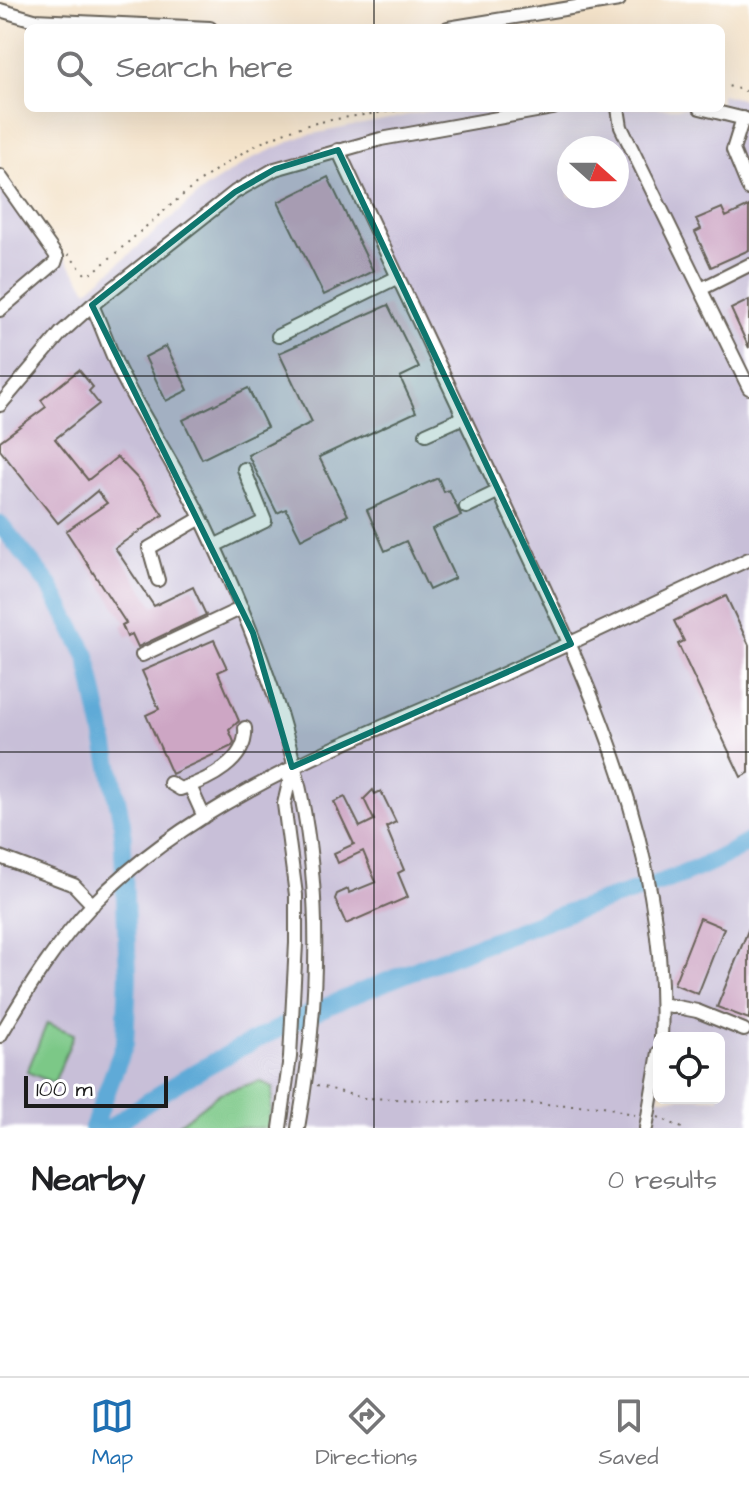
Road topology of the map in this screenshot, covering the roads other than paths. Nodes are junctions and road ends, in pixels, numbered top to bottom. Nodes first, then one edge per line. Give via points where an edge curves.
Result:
1 (619, 0) edge
2 (0, 10) edge
3 (122, 24) edge
4 (472, 24) edge
5 (533, 112) edge
6 (619, 112) edge
7 (717, 112) edge
8 (746, 119) edge
9 (338, 150) junction
10 (0, 176) edge
11 (749, 189) edge
12 (749, 265) edge
13 (398, 277) junction
14 (701, 289) junction
15 (92, 305) junction
16 (0, 310) edge
17 (278, 336) dead end
18 (749, 388) edge
19 (0, 405) edge
20 (464, 417) junction
21 (426, 434) dead end
22 (244, 469) dead end
23 (499, 491) junction
24 (466, 507) dead end
25 (201, 518) junction
26 (214, 546) junction
27 (749, 559) edge
28 (158, 580) dead end
29 (242, 608) junction
30 (571, 644) junction
31 (142, 655) dead end
32 (245, 728) dead end
33 (292, 767) junction
34 (170, 783) dead end
35 (190, 786) junction
36 (204, 817) junction
37 (0, 857) edge
38 (98, 900) junction
39 (662, 1004) junction
40 (744, 1030) dead end
41 (661, 1032) edge
42 (0, 1036) edge
43 (653, 1090) edge
44 (648, 1122) edge
45 (280, 1128) edge
46 (298, 1128) edge

1 - 4 street
2 - 3 street via 34,20
5 - 9 street
6 - 14 street via 621,127
7 - 8 street
8 - 11 street via 733,150
9 - 13 street
9 - 15 street via 275,169 235,192
10 - 16 street via 57,257
12 - 14 street
13 - 17 street
13 - 20 street
14 - 18 street
15 - 19 street
15 - 25 street via 120,371
20 - 21 street
20 - 23 street
22 - 26 street via 265,521
23 - 24 street
23 - 30 street
25 - 26 street
25 - 28 street via 149,548
26 - 29 street
27 - 30 street
29 - 31 street
29 - 33 street
30 - 33 street
30 - 39 street via 621,770 647,878
32 - 35 street via 239,757
33 - 36 street
33 - 45 street via 284,804 296,895 293,1012
33 - 46 street via 301,795 313,895 310,1045
34 - 35 street via 180,789
35 - 36 street
36 - 38 street
37 - 38 street via 74,885
38 - 42 street via 36,978
39 - 40 street
39 - 41 street
43 - 44 street

